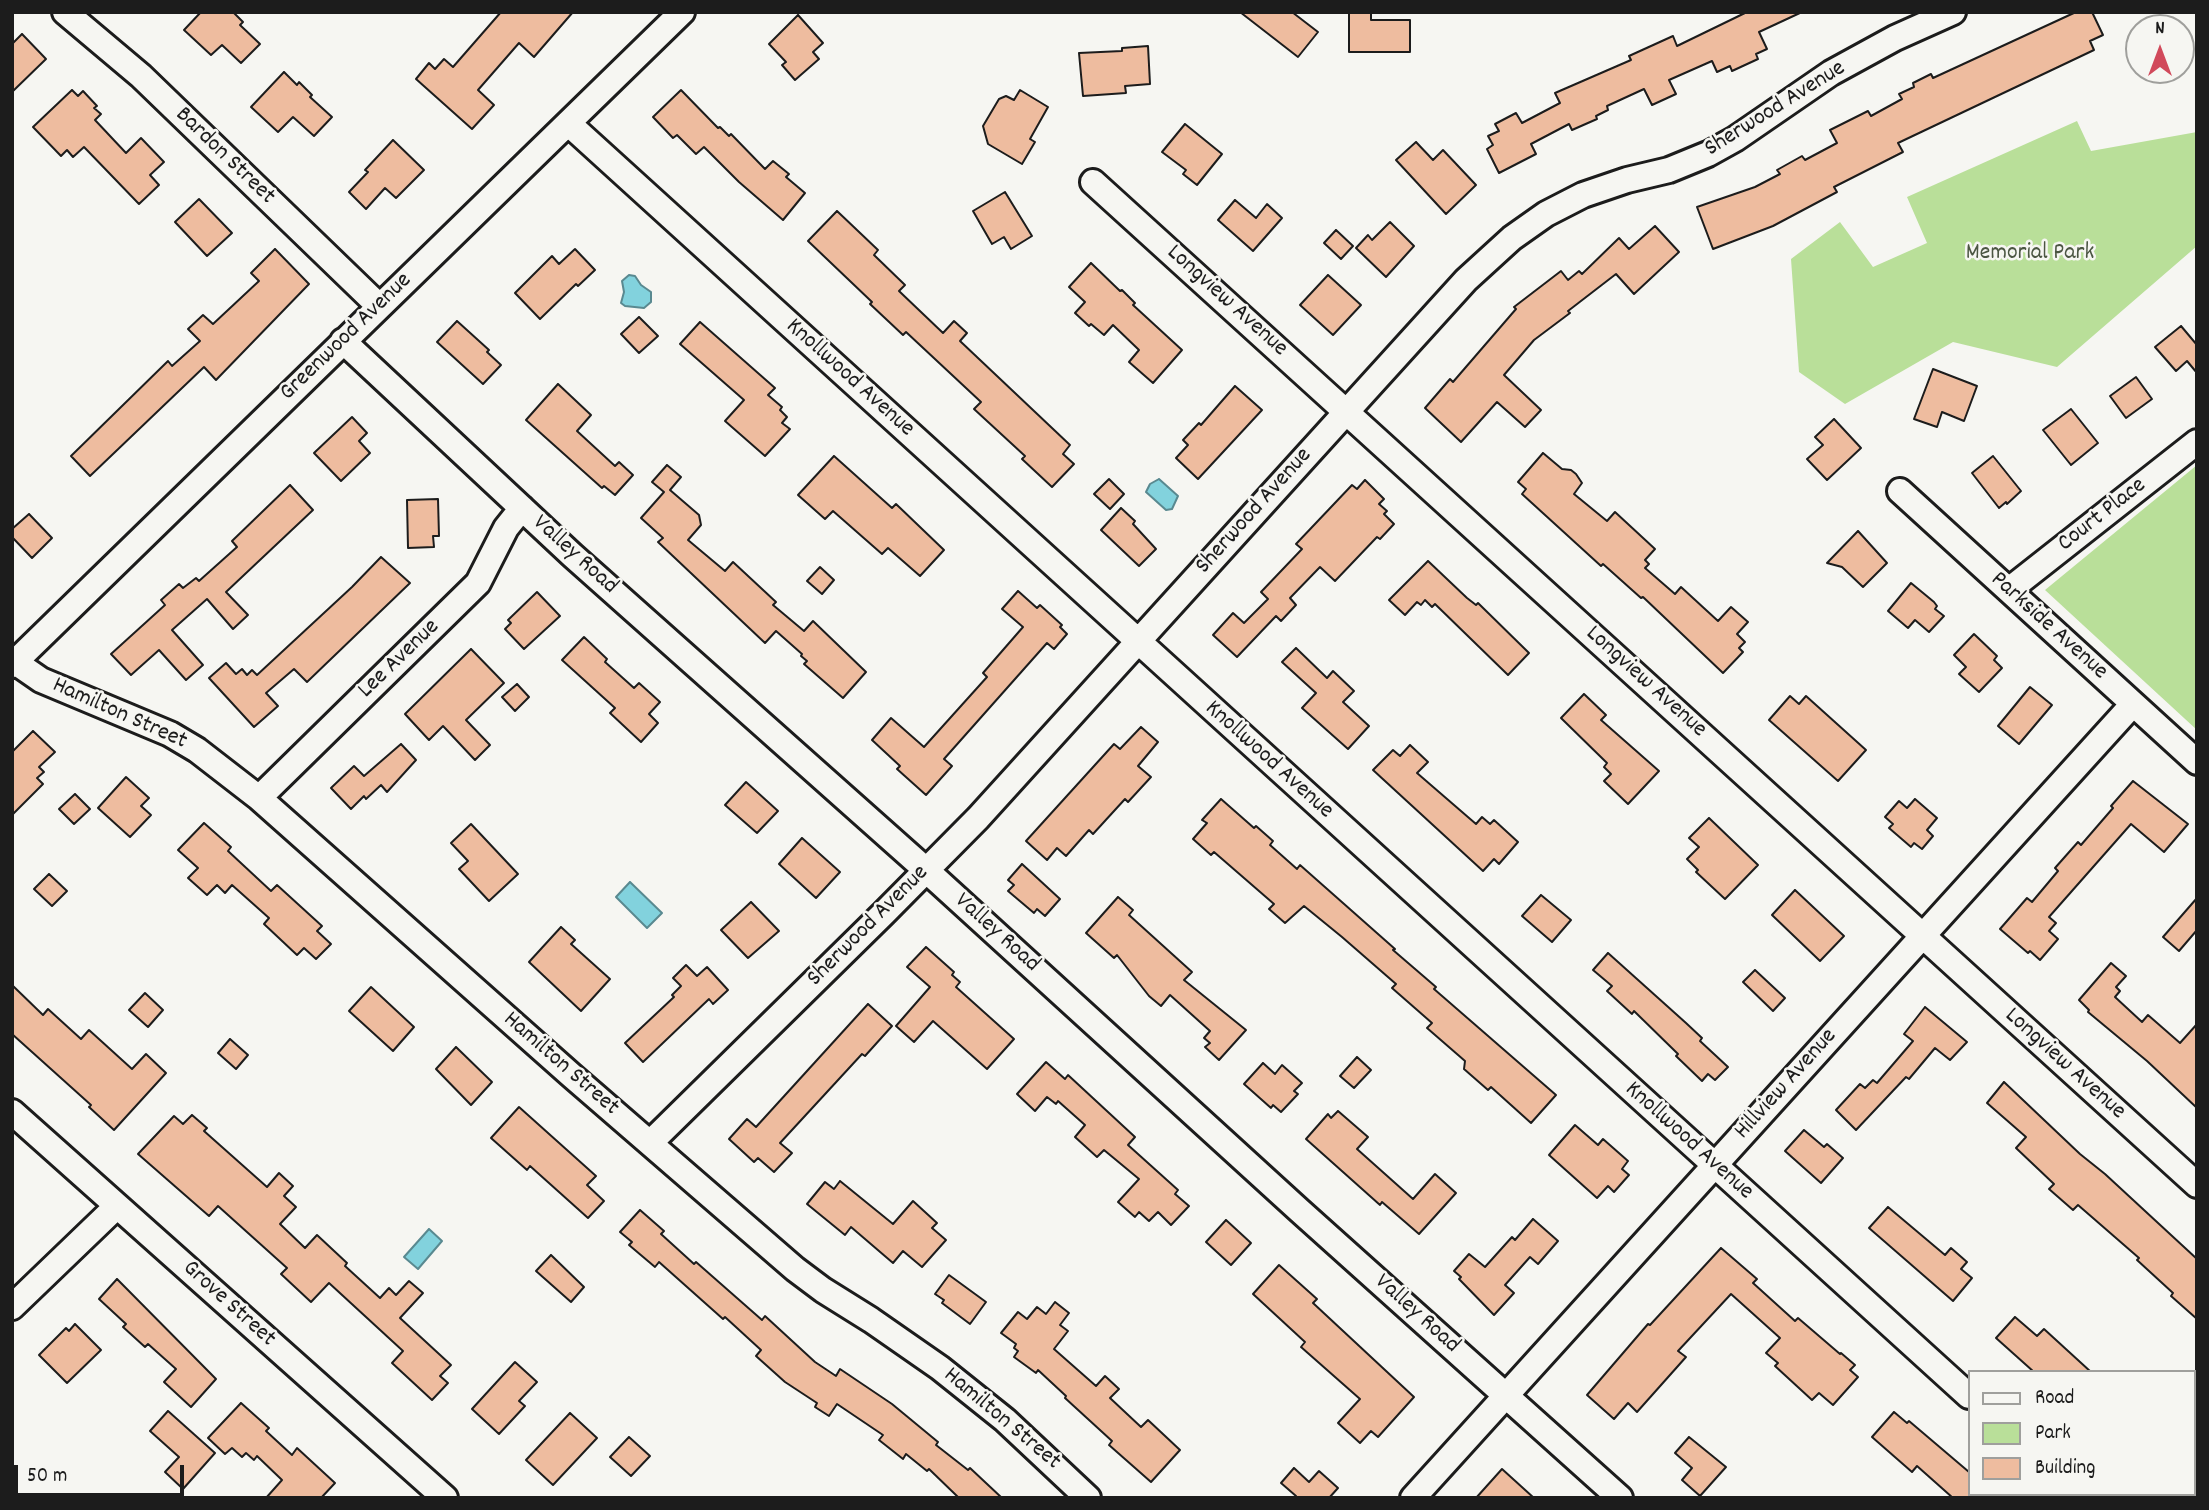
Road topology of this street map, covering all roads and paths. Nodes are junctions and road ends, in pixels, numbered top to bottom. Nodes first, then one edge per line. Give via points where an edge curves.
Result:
1 (65, 12) edge
2 (682, 12) edge
3 (1952, 12) edge
4 (569, 124) junction
5 (1093, 182) dead end
6 (379, 306) junction
7 (344, 341) junction
8 (1346, 411) junction
9 (2197, 442) edge
10 (1900, 491) dead end
11 (522, 508) junction
12 (2008, 590) junction
13 (1137, 642) junction
14 (14, 664) edge
15 (2133, 704) junction
16 (2197, 762) edge
17 (259, 798) junction
18 (926, 870) junction
19 (1923, 936) junction
20 (12, 1112) edge
21 (650, 1143) junction
22 (1714, 1166) junction
23 (2197, 1185) edge
24 (117, 1206) junction
25 (12, 1307) edge
26 (1506, 1395) junction
27 (1968, 1395) edge
28 (445, 1498) edge
29 (1088, 1498) edge
30 (1413, 1498) edge
31 (1620, 1498) edge

1 - 6 street, Bardon Street via 141,76
2 - 4 street, Greenwood Avenue
3 - 8 street, Sherwood Avenue via 1831,73 1708,154 1583,195 1546,214 1466,280
4 - 6 street, Greenwood Avenue
4 - 13 street, Knollwood Avenue
5 - 8 street, Longview Avenue
6 - 7 street, Greenwood Avenue
7 - 11 street, Valley Road
7 - 14 street, Greenwood Avenue
8 - 13 street, Sherwood Avenue
8 - 19 street, Longview Avenue
9 - 12 street, Court Place
10 - 12 street, Parkside Avenue
11 - 17 street, Lee Avenue via 506,528 478,583
11 - 18 street, Valley Road
12 - 15 street, Parkside Avenue
13 - 18 street, Sherwood Avenue
13 - 22 street, Knollwood Avenue
14 - 17 street, Hamilton Street via 52,685 170,734
15 - 16 street, Parkside Avenue
15 - 19 street, Hillview Avenue
17 - 21 street, Hamilton Street
18 - 21 street, Sherwood Avenue
18 - 26 street, Valley Road
19 - 22 street, Hillview Avenue
19 - 23 street, Longview Avenue
20 - 24 street, Grove Street
21 - 29 street, Hamilton Street via 795,1269 940,1368 1005,1420
22 - 26 street, Hillview Avenue
22 - 27 street, Knollwood Avenue
24 - 25 street
24 - 28 street, Grove Street
26 - 30 street, Hillview Avenue
26 - 31 street, Valley Road

